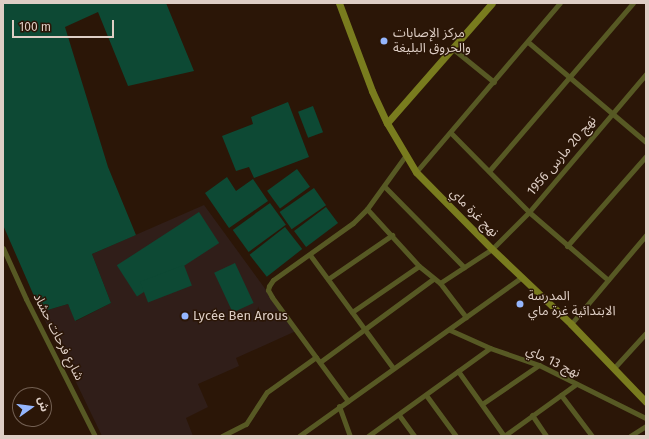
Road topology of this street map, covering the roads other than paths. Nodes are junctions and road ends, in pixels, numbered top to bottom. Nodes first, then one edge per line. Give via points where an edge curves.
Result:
1 (339, 3) edge
2 (492, 3) edge
3 (560, 3) edge
4 (633, 3) edge
5 (528, 42) junction
6 (452, 48) junction
7 (646, 74) edge
8 (569, 77) junction
9 (494, 82) junction
10 (612, 114) junction
11 (387, 123) junction
12 (451, 133) junction
13 (646, 142) edge
14 (406, 155) junction
15 (646, 156) edge
16 (489, 171) junction
17 (416, 172) junction
18 (384, 186) junction
19 (367, 209) junction
20 (529, 212) junction
21 (392, 235) junction
22 (646, 235) edge
23 (567, 246) junction
24 (3, 248) edge
25 (492, 249) junction
26 (310, 255) junction
27 (419, 266) junction
28 (464, 267) junction
29 (522, 277) junction
30 (328, 279) junction
31 (433, 279) junction
32 (608, 280) junction
33 (440, 283) junction
34 (352, 312) junction
35 (466, 317) junction
36 (571, 324) junction
37 (364, 329) junction
38 (450, 330) junction
39 (646, 333) edge
40 (490, 348) junction
41 (316, 357) junction
42 (320, 362) junction
43 (538, 365) junction
44 (393, 368) junction
45 (614, 368) junction
46 (458, 372) junction
47 (576, 384) junction
48 (426, 395) junction
49 (562, 395) junction
50 (348, 401) junction
51 (646, 402) edge
52 (482, 404) junction
53 (339, 406) junction
54 (399, 415) junction
55 (532, 415) junction
56 (646, 418) edge
57 (646, 426) edge
58 (95, 436) edge
59 (222, 436) edge
60 (299, 436) edge
61 (350, 436) edge
62 (368, 436) edge
63 (414, 436) edge
64 (456, 436) edge
65 (504, 436) edge
66 (546, 436) edge
67 (592, 436) edge
68 (630, 436) edge

1 - 11 street, نهج غرة ماي via 372,91
2 - 6 street
3 - 5 street
4 - 8 street
5 - 8 street
5 - 9 street
6 - 9 street
6 - 11 street
7 - 10 street, نهج 20 مارس 1956
8 - 10 street
8 - 16 street
9 - 12 street
10 - 13 street
10 - 20 street, نهج 20 مارس 1956
11 - 14 street, نهج غرة ماي
12 - 16 street
12 - 17 street
14 - 17 street, نهج غرة ماي
14 - 18 street
15 - 23 street
16 - 20 street
17 - 25 street, نهج غرة ماي
18 - 19 street
18 - 28 street
19 - 21 street
19 - 26 street via 342,233
20 - 23 street
20 - 25 street, نهج 20 مارس 1956
21 - 27 street
21 - 30 street
22 - 32 street
23 - 32 street
24 - 58 street, شارع فرحات حشاد
25 - 28 street, نهج 20 مارس 1956
25 - 29 street, نهج غرة ماي
26 - 30 street
26 - 41 street via 273,280 268,290
27 - 31 street
27 - 34 street
28 - 33 street, نهج 20 مارس 1956
29 - 35 street
29 - 36 street, نهج غرة ماي
30 - 34 street
31 - 33 street
31 - 37 street
32 - 36 street
33 - 35 street
34 - 37 street
35 - 38 street
36 - 45 street, نهج غرة ماي
37 - 42 street
37 - 44 street
38 - 40 street, نهج 13 ماي
38 - 44 street
39 - 45 street
40 - 43 street, نهج 13 ماي
40 - 46 street
41 - 42 street
41 - 59 street via 267,392 246,424
42 - 50 street
43 - 47 street, نهج 13 ماي
43 - 52 street
44 - 50 street
45 - 51 street, نهج غرة ماي
46 - 48 street
46 - 52 street
47 - 49 street
47 - 56 street, نهج 13 ماي
48 - 54 street
48 - 64 street
49 - 55 street
49 - 67 street
50 - 53 street
52 - 65 street
53 - 60 street
53 - 61 street
54 - 62 street
54 - 63 street
55 - 65 street
55 - 66 street
57 - 68 street

